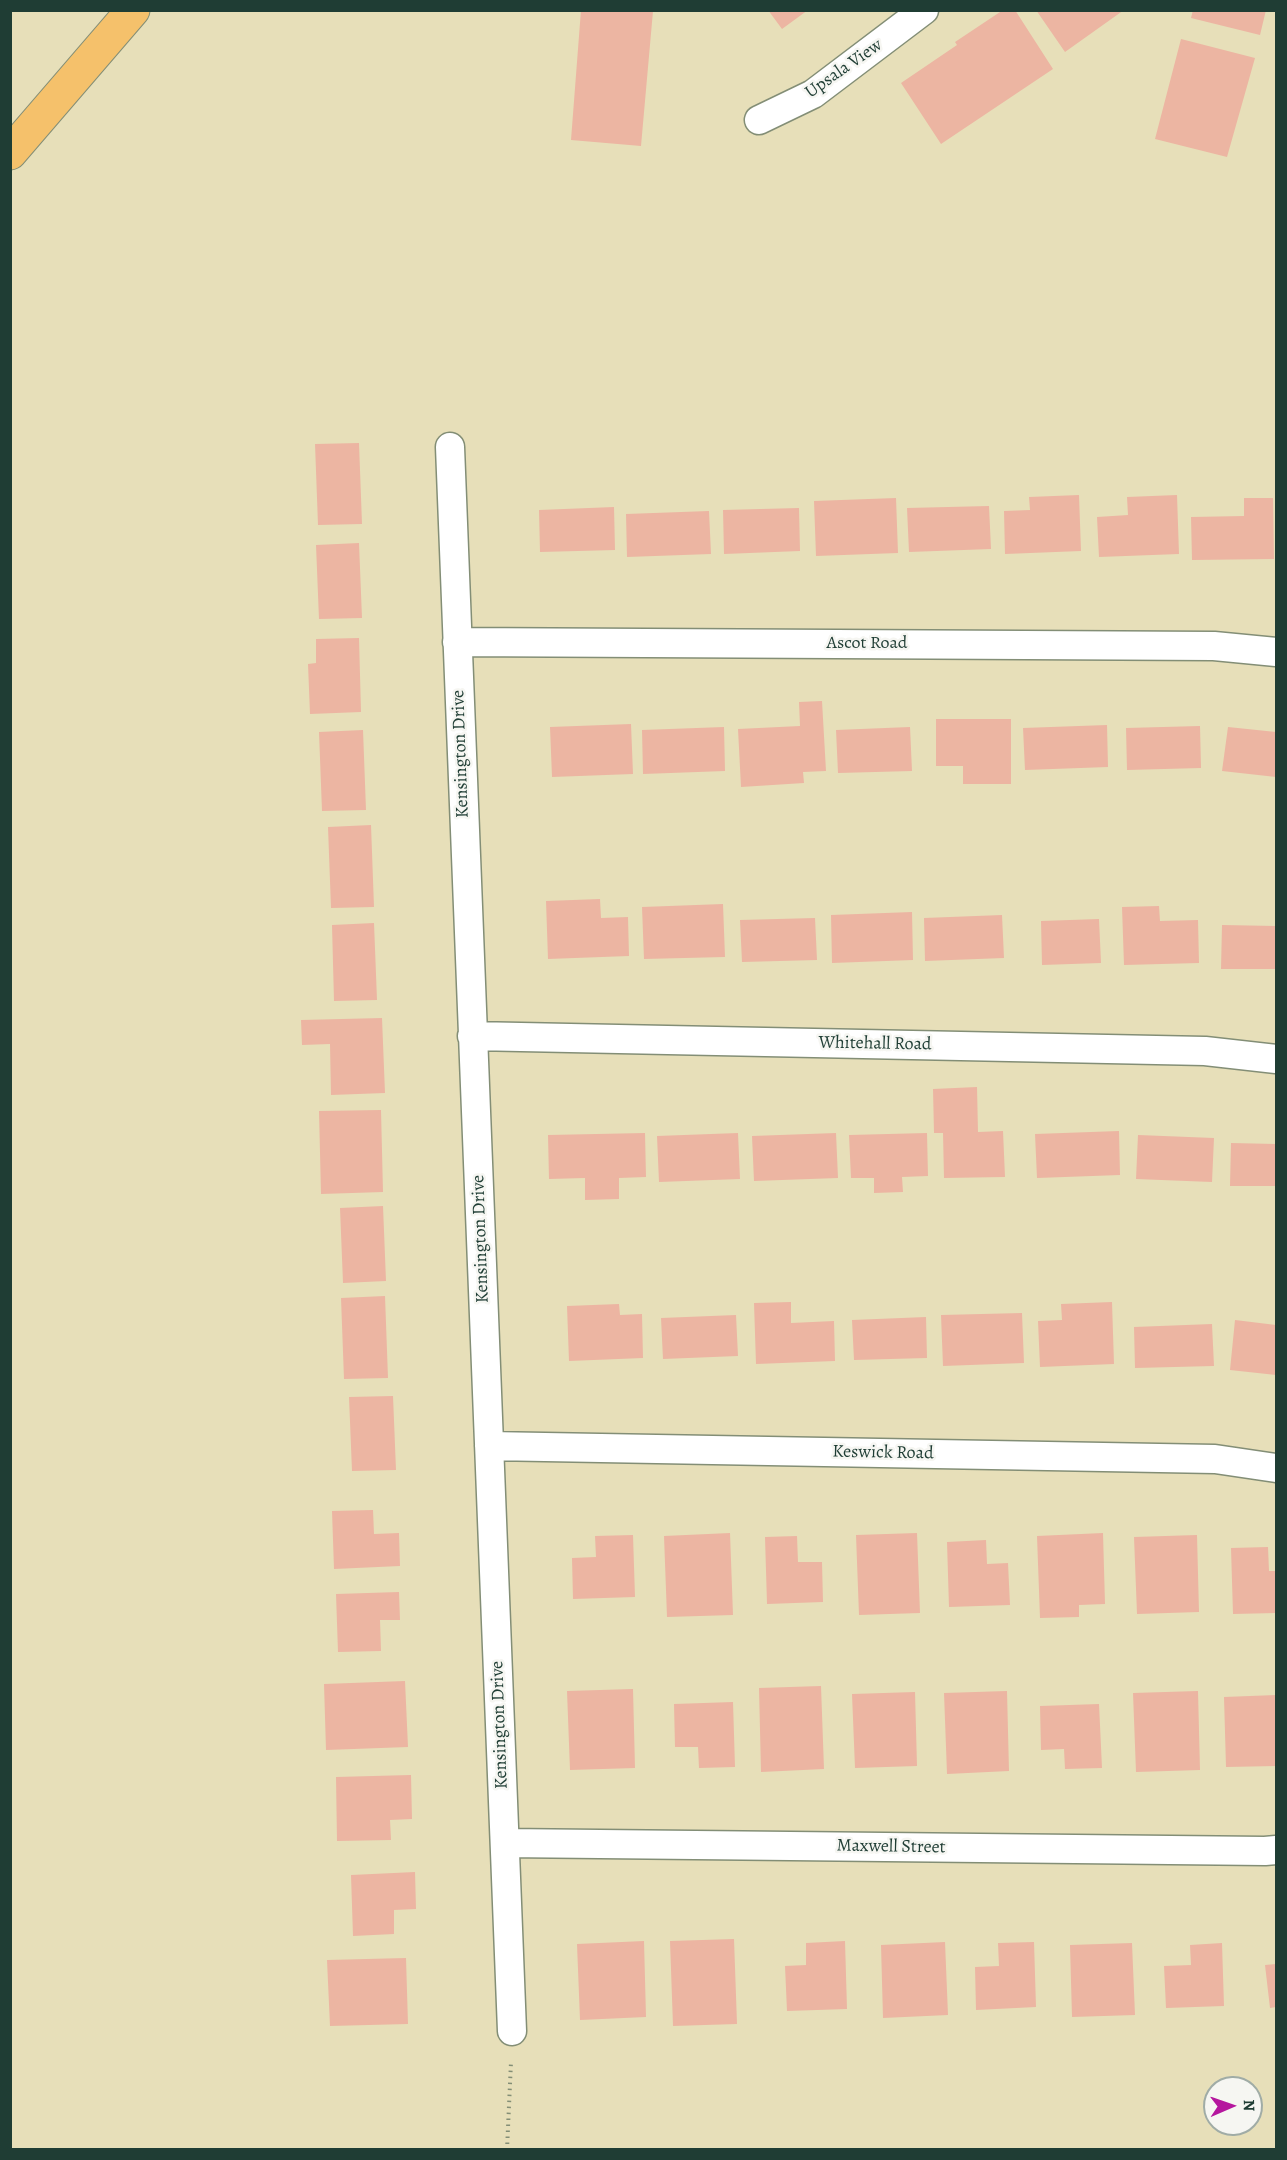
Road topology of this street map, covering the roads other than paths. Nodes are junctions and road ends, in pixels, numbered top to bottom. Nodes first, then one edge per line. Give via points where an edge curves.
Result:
1 (133, 10) edge
2 (924, 10) edge
3 (759, 120) dead end
4 (10, 153) edge
5 (450, 447) dead end
6 (457, 642) junction
7 (1276, 652) edge
8 (472, 1036) junction
9 (1276, 1059) edge
10 (489, 1446) junction
11 (1276, 1468) edge
12 (505, 1844) junction
13 (1276, 1850) edge
14 (512, 2031) road end

1 - 4 highway
2 - 3 street, Upsala View via 813,94
5 - 6 street, Kensington Drive
6 - 7 street, Ascot Road via 1214,646
6 - 8 street, Kensington Drive
8 - 9 street, Whitehall Road via 1205,1051
8 - 10 street, Kensington Drive
10 - 11 street, Keswick Road via 1215,1458
10 - 12 street, Kensington Drive
12 - 13 street, Maxwell Street
12 - 14 street, Kensington Drive

